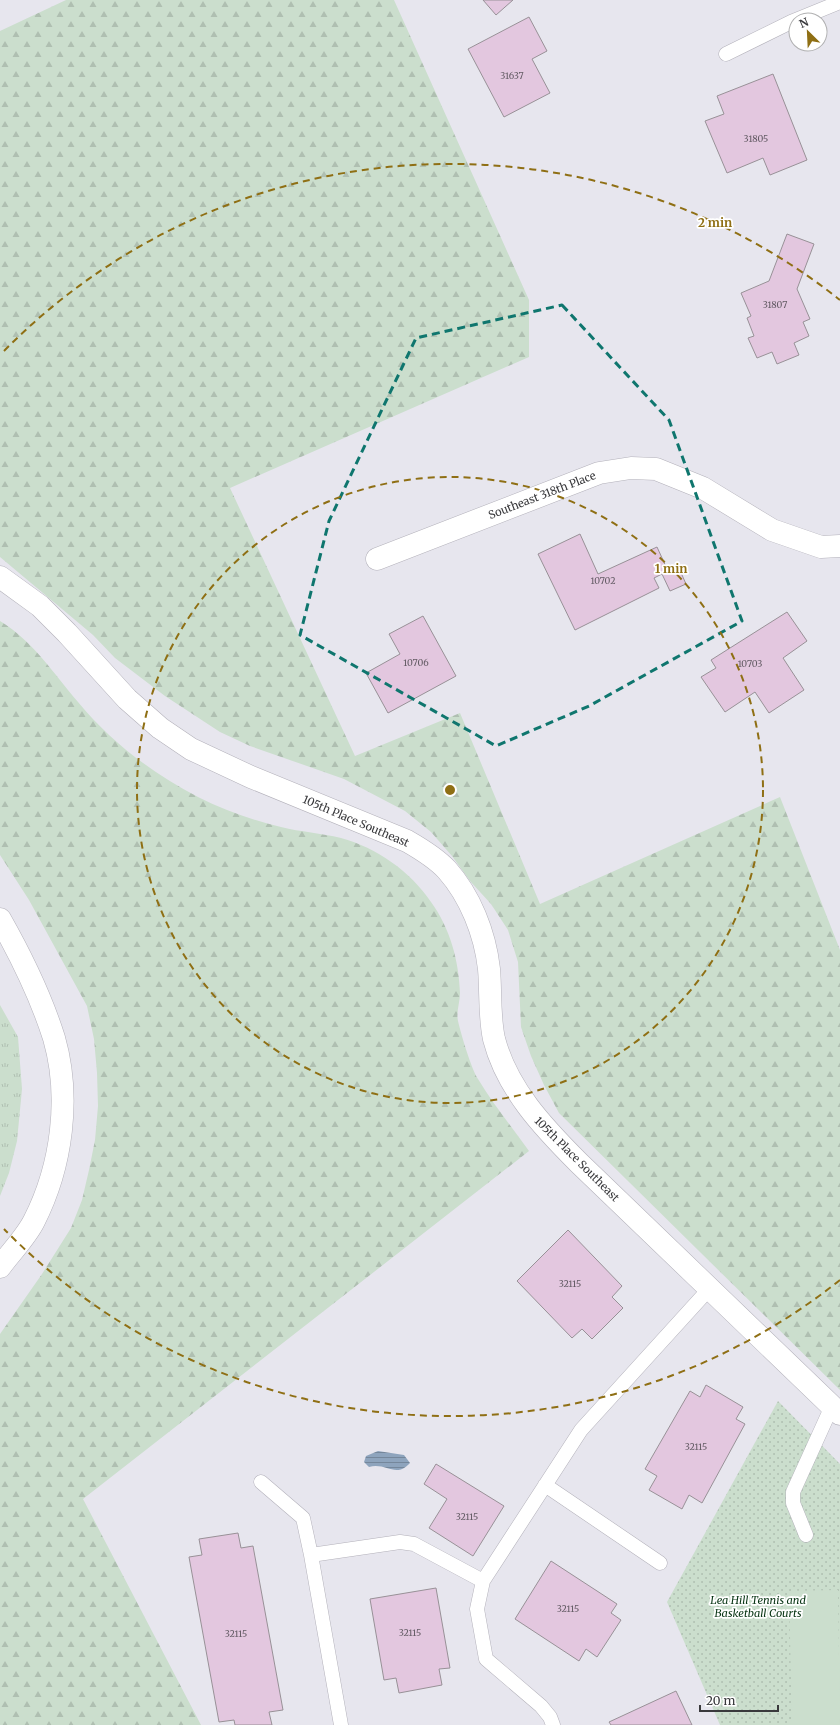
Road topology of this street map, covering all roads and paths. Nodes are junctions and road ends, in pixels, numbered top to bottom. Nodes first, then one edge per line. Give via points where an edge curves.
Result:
1 (840, 2) edge
2 (726, 54) dead end
3 (840, 546) edge
4 (377, 559) dead end
5 (0, 577) edge
6 (0, 919) edge
7 (0, 1267) edge
8 (710, 1288) junction
9 (836, 1410) edge
10 (260, 1482) dead end
11 (545, 1486) junction
12 (806, 1535) dead end
13 (311, 1555) junction
14 (660, 1563) dead end
15 (483, 1581) junction
16 (341, 1725) edge
17 (554, 1725) edge

1 - 2 lane via 791,22
3 - 4 street, Southeast 318th Place via 821,547 772,530 703,488 656,469 631,468 599,473
5 - 8 street, 105th Place Southeast via 40,606 127,699 160,728 191,749 250,777 408,841 446,869 460,887 479,925 489,970 494,1039 503,1065 515,1087 551,1134
6 - 7 street via 35,990 54,1038 62,1082 62,1116 53,1174 34,1221
8 - 9 street, 105th Place Southeast
8 - 11 lane via 581,1430
9 - 12 lane via 793,1492 793,1504
10 - 13 lane via 302,1518
11 - 14 lane
11 - 15 lane
13 - 15 lane via 400,1542 414,1544
13 - 16 lane
15 - 17 lane via 477,1609 486,1659 541,1706

